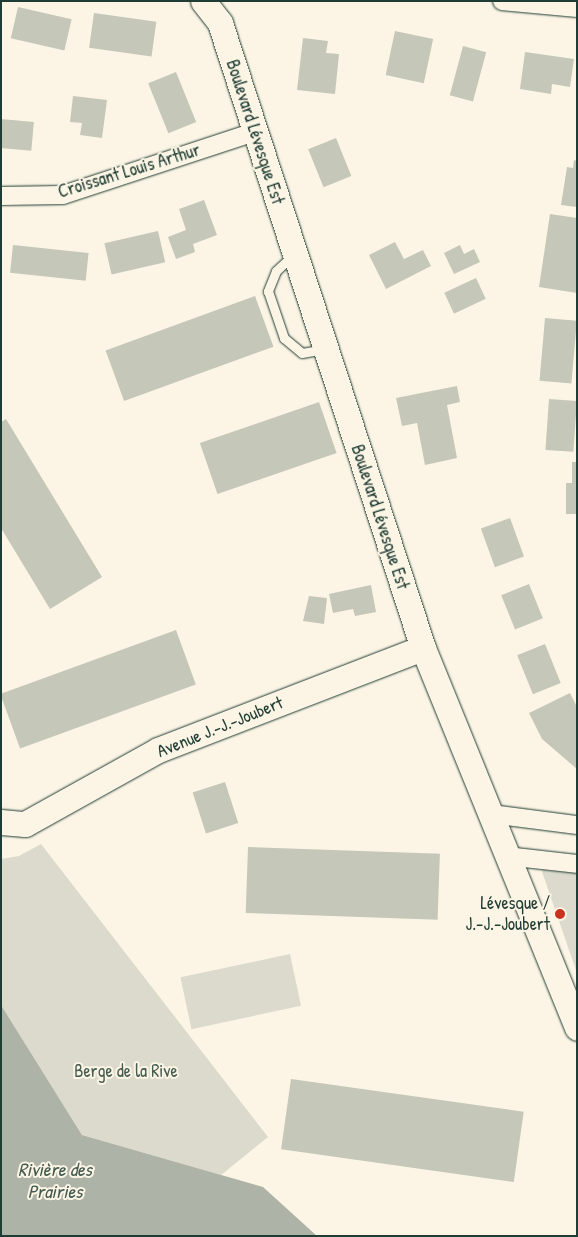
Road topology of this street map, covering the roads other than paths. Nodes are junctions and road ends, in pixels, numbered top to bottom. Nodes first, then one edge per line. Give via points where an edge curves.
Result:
1 (203, 1) edge
2 (502, 1) edge
3 (577, 8) edge
4 (255, 132) junction
5 (1, 196) edge
6 (294, 254) junction
7 (325, 348) junction
8 (423, 648) junction
9 (491, 814) junction
10 (13, 823) edge
11 (577, 825) edge
12 (506, 856) junction
13 (577, 864) edge
14 (577, 1028) edge

1 - 4 street, Boulevard Lévesque Est via 220,23
2 - 3 street
4 - 5 street, Croissant Louis Arthur via 63,195
4 - 6 street, Boulevard Lévesque Est
6 - 7 street, Boulevard Lévesque Est
6 - 7 lane via 276,272 268,291 284,338 302,353
7 - 8 street, Boulevard Lévesque Est
8 - 9 street, Boulevard Lévesque Est
8 - 10 street, Avenue J.-J.-Joubert via 158,750
9 - 11 street
9 - 12 street, Boulevard Lévesque Est
12 - 13 street
12 - 14 street, Boulevard Lévesque Est

